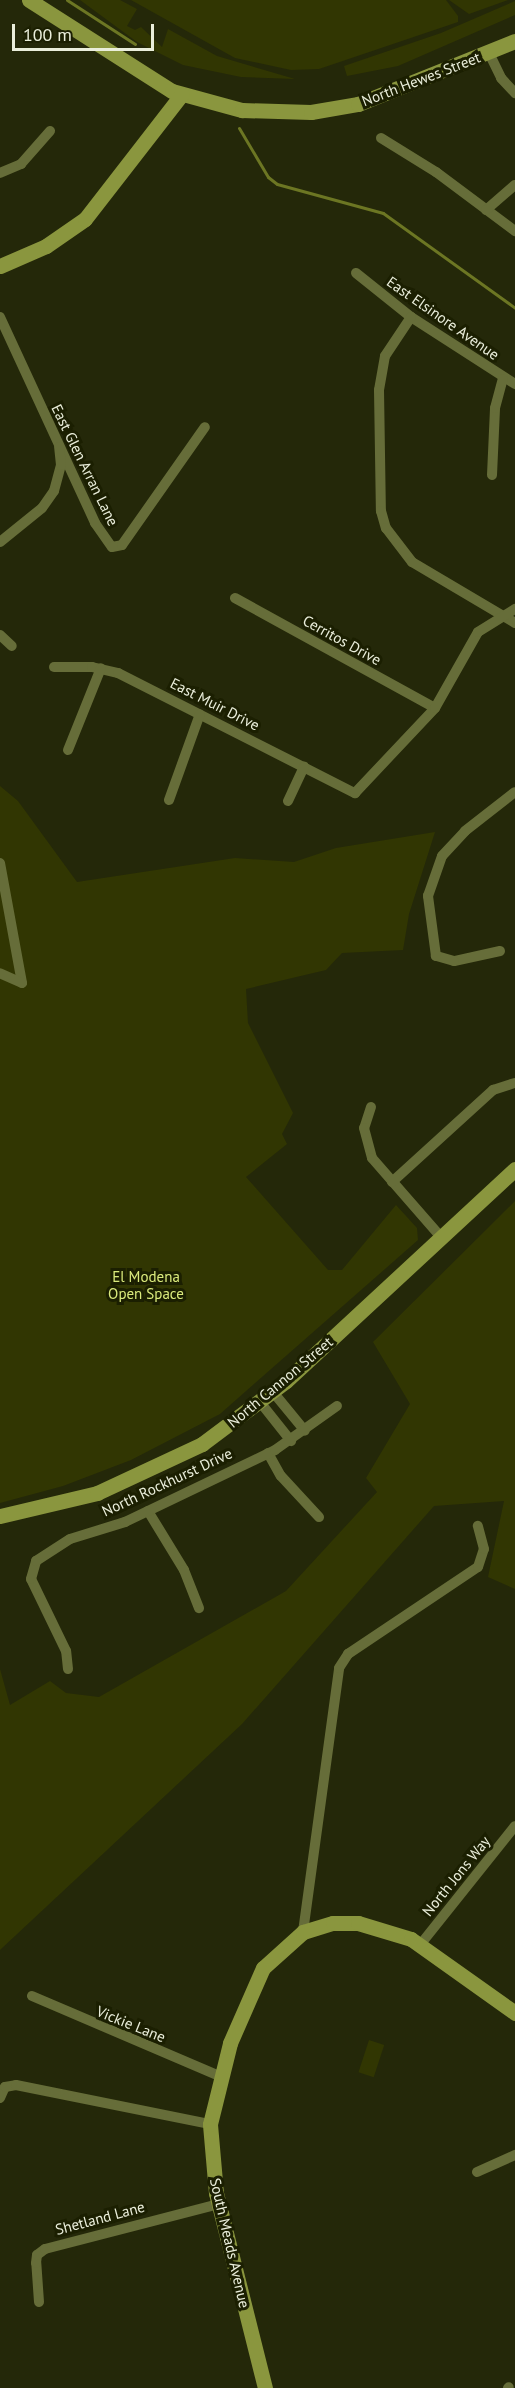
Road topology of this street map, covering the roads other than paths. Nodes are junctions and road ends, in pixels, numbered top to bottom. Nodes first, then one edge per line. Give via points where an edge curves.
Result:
1 (29, 0) edge
2 (515, 41) edge
3 (489, 53) junction
4 (515, 93) edge
5 (182, 94) junction
6 (50, 131) dead end
7 (381, 138) dead end
8 (0, 173) edge
9 (515, 185) edge
10 (486, 210) junction
11 (515, 231) edge
12 (0, 266) edge
13 (356, 273) dead end
14 (0, 317) edge
15 (411, 317) junction
16 (503, 379) junction
17 (515, 384) edge
18 (205, 427) dead end
19 (59, 447) junction
20 (492, 475) dead end
21 (0, 542) edge
22 (235, 598) dead end
23 (515, 609) edge
24 (501, 616) junction
25 (515, 623) edge
26 (0, 635) edge
27 (12, 646) dead end
28 (54, 667) dead end
29 (101, 668) junction
30 (435, 708) junction
31 (200, 714) junction
32 (69, 750) dead end
33 (304, 766) junction
34 (515, 792) edge
35 (169, 800) dead end
36 (288, 801) dead end
37 (0, 863) edge
38 (500, 951) dead end
39 (0, 973) edge
40 (515, 1083) edge
41 (371, 1107) dead end
42 (515, 1169) edge
43 (392, 1182) junction
44 (441, 1237) junction
45 (273, 1392) junction
46 (260, 1402) junction
47 (337, 1406) dead end
48 (305, 1431) junction
49 (291, 1441) junction
50 (268, 1453) junction
51 (148, 1512) junction
52 (0, 1516) edge
53 (319, 1517) dead end
54 (478, 1526) dead end
55 (199, 1608) dead end
56 (68, 1669) dead end
57 (515, 1826) edge
58 (303, 1932) junction
59 (420, 1945) junction
60 (32, 1996) dead end
61 (515, 2013) edge
62 (220, 2076) junction
63 (0, 2098) edge
64 (210, 2124) junction
65 (515, 2155) edge
66 (477, 2172) dead end
67 (219, 2204) junction
68 (39, 2302) dead end
69 (265, 2388) edge

1 - 5 main road, North Hewes Street
2 - 3 main road, North Hewes Street
3 - 4 street via 501,78
3 - 5 main road, North Hewes Street via 379,97 311,112 242,110
5 - 12 main road via 85,219 46,246
6 - 8 street via 21,164
7 - 10 street via 436,171
9 - 10 street
10 - 11 street
13 - 15 street, East Elsinore Avenue
14 - 19 street, East Glen Arran Lane
15 - 16 street, East Elsinore Avenue
15 - 24 street via 385,356 379,390 381,511 393,541 412,562
16 - 17 street, East Elsinore Avenue
16 - 20 street via 495,408
18 - 19 street, East Glen Arran Lane via 117,548 109,545 95,523
19 - 21 street via 61,465 54,491 42,508
22 - 30 street, Cerritos Drive
23 - 24 street
24 - 25 street
24 - 30 street via 486,624 471,642
26 - 27 street
28 - 29 street, East Muir Drive
29 - 31 street, East Muir Drive
29 - 32 street
30 - 33 street, East Muir Drive via 396,754 355,793
31 - 33 street, East Muir Drive
31 - 35 street
33 - 36 street
34 - 38 street via 465,831 442,856 428,896 436,957 454,962
37 - 39 street via 22,983
40 - 43 street via 493,1090
41 - 43 street via 364,1120 365,1137 372,1158
42 - 44 main road, North Cannon Street
43 - 44 street
44 - 45 main road, North Cannon Street
45 - 46 main road, North Cannon Street
45 - 48 street
46 - 49 street
46 - 52 main road, North Cannon Street via 202,1444 136,1478 74,1501
47 - 48 street, North Rockhurst Drive
48 - 49 street, North Rockhurst Drive
49 - 50 street, North Rockhurst Drive
50 - 51 street, North Rockhurst Drive
50 - 53 street via 281,1476
51 - 55 street via 184,1570
51 - 56 street, North Rockhurst Drive via 61,1544 36,1562 30,1572 66,1651
54 - 58 street via 484,1549 478,1567 343,1659 334,1687
57 - 59 street, North Jons Way
58 - 59 main road, South Meads Avenue via 333,1923 358,1923 388,1929
58 - 62 main road, South Meads Avenue via 272,1957 254,1983
59 - 61 main road, South Meads Avenue
60 - 62 street, Vickie Lane
62 - 64 main road, South Meads Avenue
63 - 64 street via 5,2087 16,2085
64 - 67 main road, South Meads Avenue
65 - 66 street
67 - 68 street, Shetland Lane via 45,2249 37,2254
67 - 69 main road, South Meads Avenue

